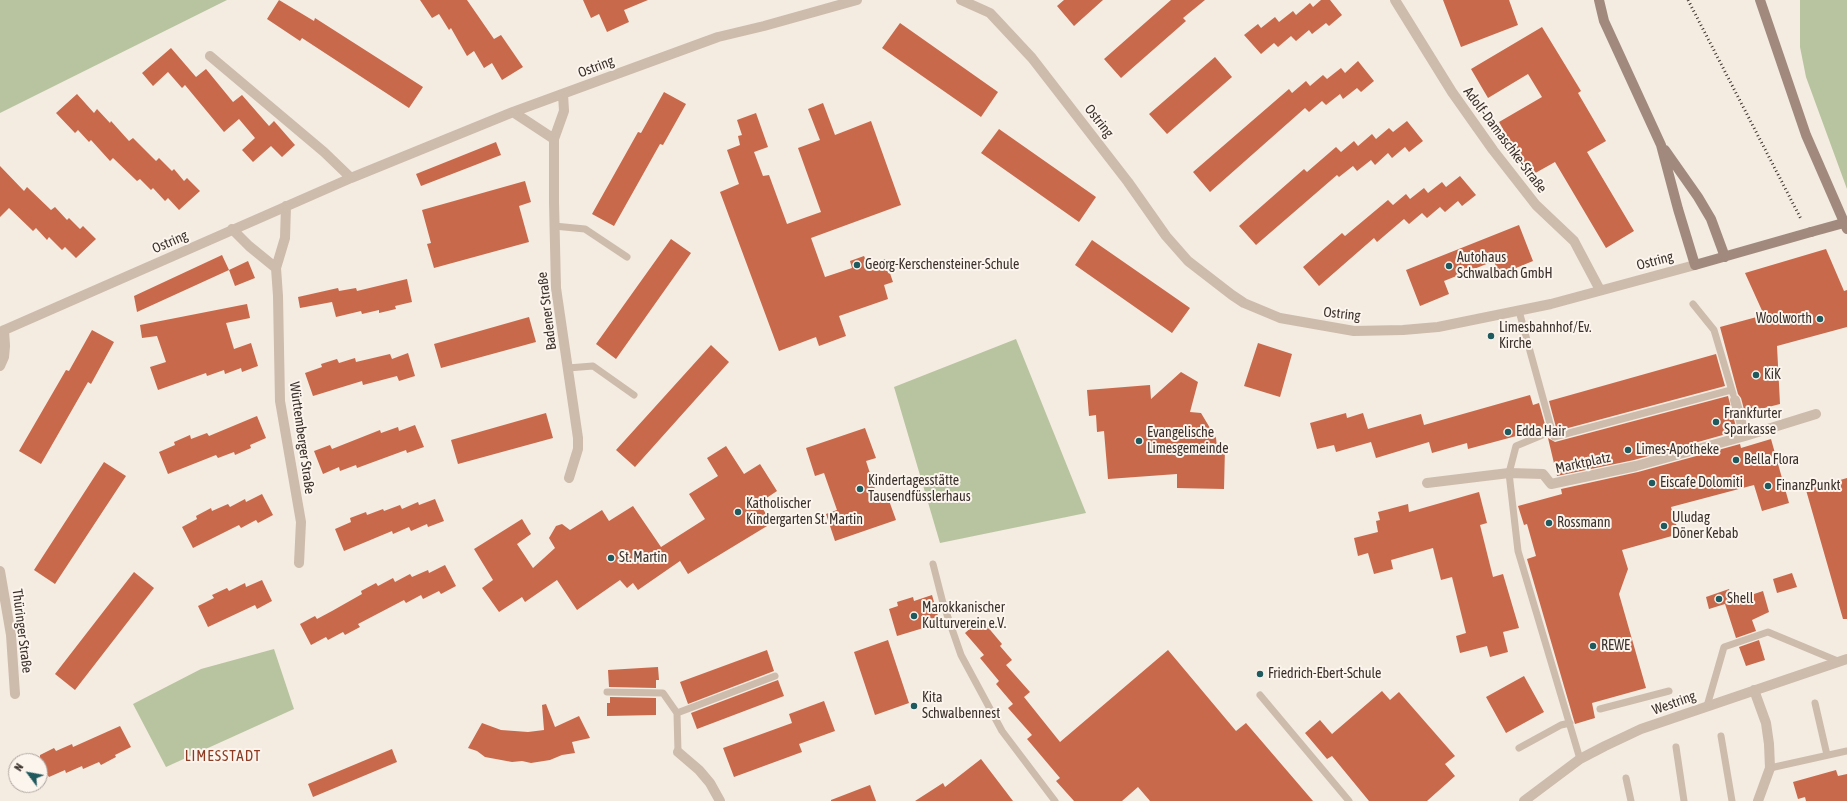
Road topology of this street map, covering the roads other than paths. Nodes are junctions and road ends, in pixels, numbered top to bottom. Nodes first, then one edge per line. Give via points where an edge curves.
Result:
1 (857, 0) edge
2 (961, 0) edge
3 (1395, 0) edge
4 (1599, 0) edge
5 (1760, 0) edge
6 (1766, 0) edge
7 (1766, 14) junction
8 (210, 56) dead end
9 (563, 94) junction
10 (513, 112) junction
11 (554, 139) junction
12 (1661, 145) junction
13 (351, 178) junction
14 (286, 206) junction
15 (1847, 222) edge
16 (554, 226) junction
17 (232, 229) junction
18 (1847, 229) edge
19 (627, 257) dead end
20 (1725, 257) junction
21 (1695, 265) junction
22 (276, 268) junction
23 (1600, 290) junction
24 (1693, 304) dead end
25 (1519, 311) junction
26 (2, 331) edge
27 (0, 366) edge
28 (568, 368) junction
29 (1731, 390) junction
30 (634, 395) dead end
31 (1735, 400) joint
32 (1816, 414) dead end
33 (1552, 431) junction
34 (1745, 436) junction
35 (1509, 473) junction
36 (570, 478) dead end
37 (1427, 483) dead end
38 (299, 563) dead end
39 (933, 564) dead end
40 (0, 571) edge
41 (1844, 661) edge
42 (775, 676) dead end
43 (1754, 690) junction
44 (1669, 691) dead end
45 (607, 692) dead end
46 (15, 694) dead end
47 (1260, 695) dead end
48 (1815, 703) dead end
49 (1707, 706) junction
50 (1600, 709) dead end
51 (677, 713) junction
52 (1570, 723) junction
53 (1721, 736) dead end
54 (1676, 747) dead end
55 (1519, 748) dead end
56 (1847, 751) edge
57 (678, 752) joint
58 (1827, 756) junction
59 (1580, 759) junction
60 (1770, 768) junction
61 (1626, 778) dead end
62 (720, 801) edge
63 (1055, 801) edge
64 (1349, 801) edge
65 (1524, 801) edge
66 (1631, 801) edge
67 (1684, 801) edge
68 (1732, 801) edge
69 (1758, 801) edge

1 - 9 street, Ostring via 718,37
2 - 25 street, Ostring via 990,13 1011,34 1118,169 1166,236 1188,261 1244,303 1280,318 1354,331 1438,327
3 - 23 street, Adolf-Damaschke-Straße via 1452,92 1492,150 1536,205 1574,241
4 - 12 main road via 1604,21
5 - 7 main road
6 - 7 main road
7 - 18 main road via 1806,135
8 - 13 street
9 - 10 street, Ostring
9 - 11 street, Badener Straße via 564,111
10 - 11 street
10 - 13 street, Ostring
11 - 16 street, Badener Straße
12 - 20 main road via 1711,219
12 - 21 main road
13 - 14 street, Ostring
14 - 17 street, Ostring
14 - 22 street, Württemberger Straße via 285,238
15 - 20 main road, Ostring, bridge
16 - 19 lane via 585,229
16 - 28 street, Badener Straße via 556,288
17 - 22 street
17 - 26 street, Ostring
20 - 21 main road, Ostring
21 - 23 street, Ostring
22 - 38 street, Württemberger Straße via 280,401 301,522
23 - 25 street, Ostring
24 - 29 lane via 1714,330
25 - 33 lane
26 - 27 street via 6,346
28 - 30 lane via 593,366
28 - 36 street, Badener Straße via 578,438 578,449
29 - 31 lane
29 - 33 lane via 1554,437
31 - 34 street
32 - 34 street, Marktplatz
33 - 35 lane via 1516,446
34 - 35 street, Marktplatz via 1636,466 1551,484 1543,474
35 - 37 street, Marktplatz
35 - 52 lane via 1518,551
39 - 63 lane via 961,655 1002,731
40 - 46 street, Thüringer Straße via 12,647
41 - 43 street, Westring
41 - 49 lane via 1768,632 1724,647
42 - 51 lane
43 - 49 street, Westring
43 - 60 street via 1766,723
44 - 50 lane
45 - 51 lane via 662,693
47 - 64 lane
48 - 58 lane
49 - 59 street, Westring via 1641,729
51 - 57 lane
52 - 55 lane via 1561,725
52 - 59 lane
53 - 68 lane
54 - 67 lane
56 - 58 lane
57 - 62 street via 699,770
58 - 60 lane
59 - 65 street, Westring
60 - 69 street
61 - 66 lane

